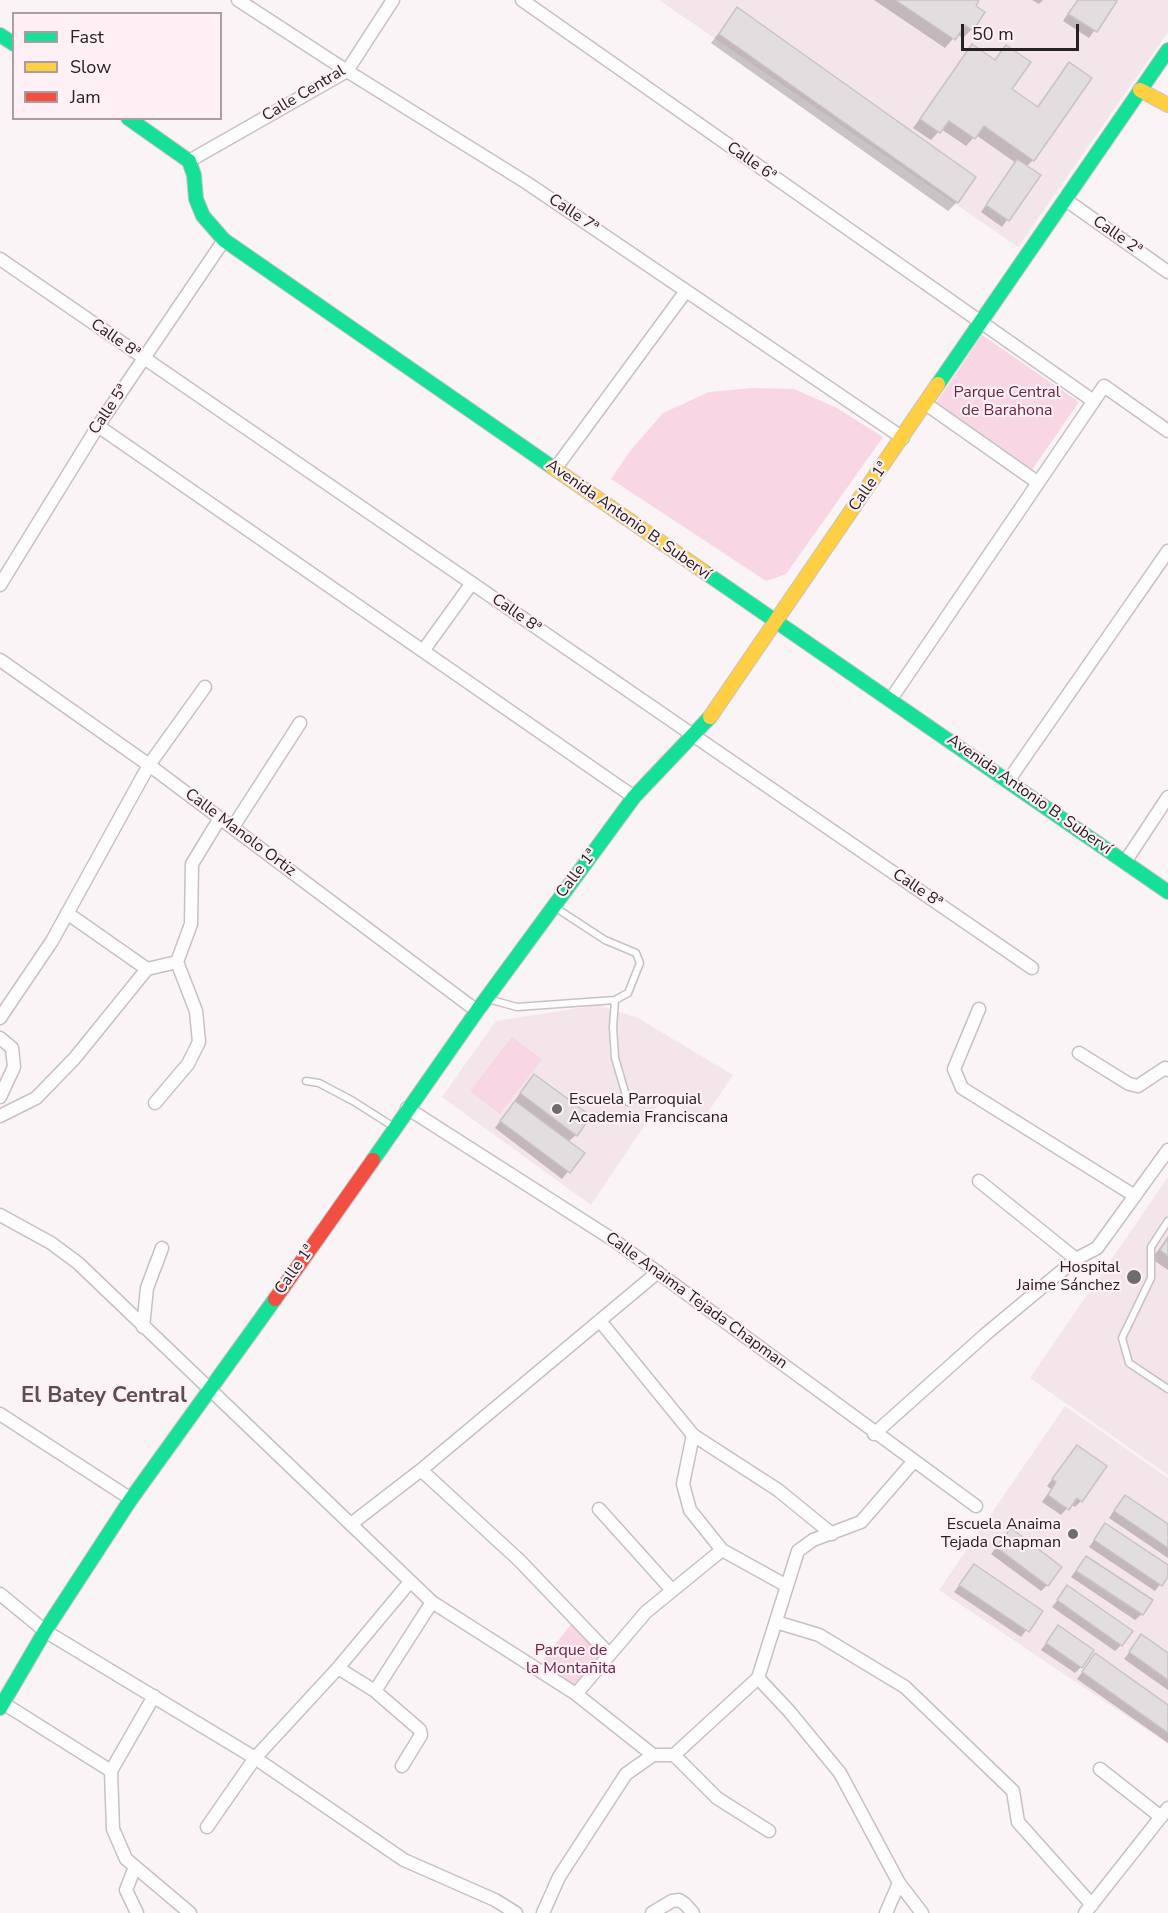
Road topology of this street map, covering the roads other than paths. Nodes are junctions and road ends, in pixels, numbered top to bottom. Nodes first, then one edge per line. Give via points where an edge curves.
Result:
1 (238, 0) edge
2 (393, 0) edge
3 (522, 0) edge
4 (1168, 50) edge
5 (347, 72) junction
6 (1140, 90) junction
7 (1168, 105) edge
8 (131, 120) edge
9 (189, 161) junction
10 (1066, 200) junction
11 (224, 240) junction
12 (0, 259) edge
13 (1168, 272) edge
14 (686, 291) junction
15 (981, 324) junction
16 (144, 359) junction
17 (1092, 400) junction
18 (926, 404) junction
19 (98, 426) junction
20 (1168, 431) edge
21 (903, 438) junction
22 (555, 469) junction
23 (1037, 482) junction
24 (1168, 551) edge
25 (472, 584) junction
26 (0, 585) edge
27 (775, 623) junction
28 (423, 651) junction
29 (0, 660) edge
30 (205, 687) dead end
31 (891, 699) junction
32 (300, 723) dead end
33 (693, 735) junction
34 (149, 765) junction
35 (1008, 781) junction
36 (634, 797) junction
37 (1168, 797) edge
38 (220, 818) junction
39 (233, 827) junction
40 (1125, 862) junction
41 (1168, 892) edge
42 (553, 906) junction
43 (67, 913) junction
44 (177, 962) junction
45 (1032, 968) dead end
46 (147, 969) junction
47 (486, 999) junction
48 (615, 1000) junction
49 (979, 1009) dead end
50 (477, 1011) junction
51 (0, 1018) edge
52 (0, 1038) edge
53 (1079, 1053) dead end
54 (1168, 1070) edge
55 (306, 1081) dead end
56 (0, 1096) edge
57 (628, 1102) dead end
58 (155, 1103) dead end
59 (407, 1108) junction
60 (0, 1116) edge
61 (394, 1127) junction
62 (1168, 1150) edge
63 (979, 1181) dead end
64 (1135, 1196) junction
65 (0, 1215) edge
66 (1168, 1221) edge
67 (162, 1248) dead end
68 (1076, 1259) junction
69 (658, 1272) junction
70 (600, 1321) junction
71 (143, 1327) junction
72 (1168, 1389) edge
73 (211, 1390) junction
74 (0, 1414) edge
75 (874, 1434) junction
76 (693, 1435) junction
77 (913, 1462) junction
78 (421, 1470) junction
79 (131, 1499) junction
80 (976, 1506) dead end
81 (599, 1509) dead end
82 (351, 1524) junction
83 (832, 1534) junction
84 (722, 1551) junction
85 (410, 1583) junction
86 (788, 1586) junction
87 (671, 1589) junction
88 (0, 1594) edge
89 (432, 1602) junction
90 (776, 1622) junction
91 (45, 1630) junction
92 (609, 1654) junction
93 (338, 1668) junction
94 (758, 1678) junction
95 (375, 1691) junction
96 (576, 1694) junction
97 (154, 1696) junction
98 (2, 1706) edge
99 (653, 1755) junction
100 (674, 1755) junction
101 (255, 1758) junction
102 (402, 1766) dead end
103 (1100, 1769) dead end
104 (111, 1771) junction
105 (1165, 1813) edge
106 (207, 1827) dead end
107 (769, 1831) dead end
108 (135, 1867) junction
109 (899, 1883) junction
110 (1088, 1909) edge
111 (137, 1913) edge
112 (190, 1913) edge
113 (516, 1913) edge
114 (543, 1913) edge
115 (652, 1913) edge
116 (693, 1913) edge
117 (886, 1913) edge
118 (922, 1913) edge

1 - 5 street, Calle 7ª
2 - 5 street, Calle Central
3 - 15 street, Calle 6ª
4 - 6 street, Calle 1ª
5 - 9 street, Calle Central
5 - 14 street, Calle 7ª via 527,183
6 - 7 street
6 - 10 street, Calle 1ª
8 - 9 street
9 - 11 street, Avenida Antonio B. Suberví via 203,216
10 - 13 street, Calle 2ª
10 - 15 street, Calle 1ª
11 - 16 street, Calle 5ª
11 - 22 street, Avenida Antonio B. Suberví
12 - 16 street, Calle 8ª
14 - 21 street, Calle 7ª
14 - 22 street
15 - 17 street, Calle 6ª
15 - 18 street, Calle 1ª
16 - 19 street, Calle 5ª
16 - 25 street, Calle 8ª
17 - 20 street via 1104,386
17 - 23 street
18 - 21 street, Calle 1ª
18 - 23 street
19 - 26 street, Calle 5ª
19 - 28 street
21 - 27 street, Calle 1ª
22 - 27 street, Avenida Antonio B. Suberví
23 - 31 street
24 - 35 street
25 - 28 street
25 - 33 street, Calle 8ª
27 - 31 street, Avenida Antonio B. Suberví
27 - 33 street, Calle 1ª via 707,721
28 - 36 street
29 - 34 street, Calle Manolo Ortiz
30 - 34 street
31 - 35 street, Avenida Antonio B. Suberví
32 - 39 street
33 - 36 street, Calle 1ª
33 - 45 street, Calle 8ª
34 - 38 street, Calle Manolo Ortiz
34 - 43 street
35 - 40 street, Avenida Antonio B. Suberví
36 - 42 street, Calle 1ª
37 - 40 street
38 - 39 street, Calle Manolo Ortiz
38 - 44 street via 192,864 191,924
39 - 50 street, Calle Manolo Ortiz
40 - 41 street, Avenida Antonio B. Suberví
42 - 47 street, Calle 1ª
42 - 48 lane via 604,940 636,953 640,963 628,993
43 - 46 street
43 - 51 street
44 - 46 street
44 - 58 street via 196,1011 199,1042 188,1064
46 - 60 street via 74,1059 36,1098
47 - 48 lane via 517,1007
47 - 50 street, Calle 1ª
48 - 57 lane via 615,1058
49 - 64 street via 954,1069 962,1088
50 - 59 street, Calle 1ª
52 - 56 street via 12,1048 14,1067
53 - 54 street via 1138,1086 1165,1068
55 - 61 lane via 345,1096
59 - 61 street, Calle 1ª
59 - 69 street, Calle Anaima Tejada Chapman
61 - 73 street, Calle 1ª
62 - 64 street
63 - 68 street
64 - 68 street via 1097,1248
65 - 71 street via 78,1263
66 - 72 lane via 1151,1247 1152,1278 1122,1338 1129,1363
67 - 71 street via 147,1288
68 - 75 street
69 - 70 street
69 - 75 street, Calle Anaima Tejada Chapman
70 - 76 street
70 - 78 street
71 - 73 street
73 - 79 street, Calle 1ª
73 - 82 street
74 - 79 street
75 - 77 street, Calle Anaima Tejada Chapman
76 - 83 street via 778,1490
76 - 84 street via 683,1484 690,1510
77 - 80 street, Calle Anaima Tejada Chapman
77 - 83 street via 861,1522
78 - 82 street
78 - 92 street via 519,1560
79 - 91 street, Calle 1ª
81 - 87 street
82 - 85 street
83 - 86 street via 813,1540 798,1551
84 - 86 street
84 - 87 street
85 - 89 street
85 - 93 street
86 - 90 street
87 - 92 street
88 - 91 street
89 - 95 street
89 - 96 street
90 - 94 street
90 - 110 street via 819,1635 905,1687 1013,1791 1018,1822
91 - 97 street
91 - 98 street, Calle 1ª
92 - 96 street
93 - 95 street
93 - 101 street
94 - 100 street
94 - 109 street via 840,1773
95 - 102 street via 420,1730 421,1735
96 - 99 street
97 - 101 street
97 - 104 street
98 - 104 street
99 - 100 street
99 - 114 street via 626,1774 559,1877
100 - 107 street via 717,1798
101 - 106 street
101 - 113 street via 404,1860
103 - 105 street
104 - 108 street via 113,1828 126,1859
105 - 110 street
108 - 111 street via 126,1890
108 - 112 street
109 - 117 street
109 - 118 street
115 - 116 street via 679,1900

